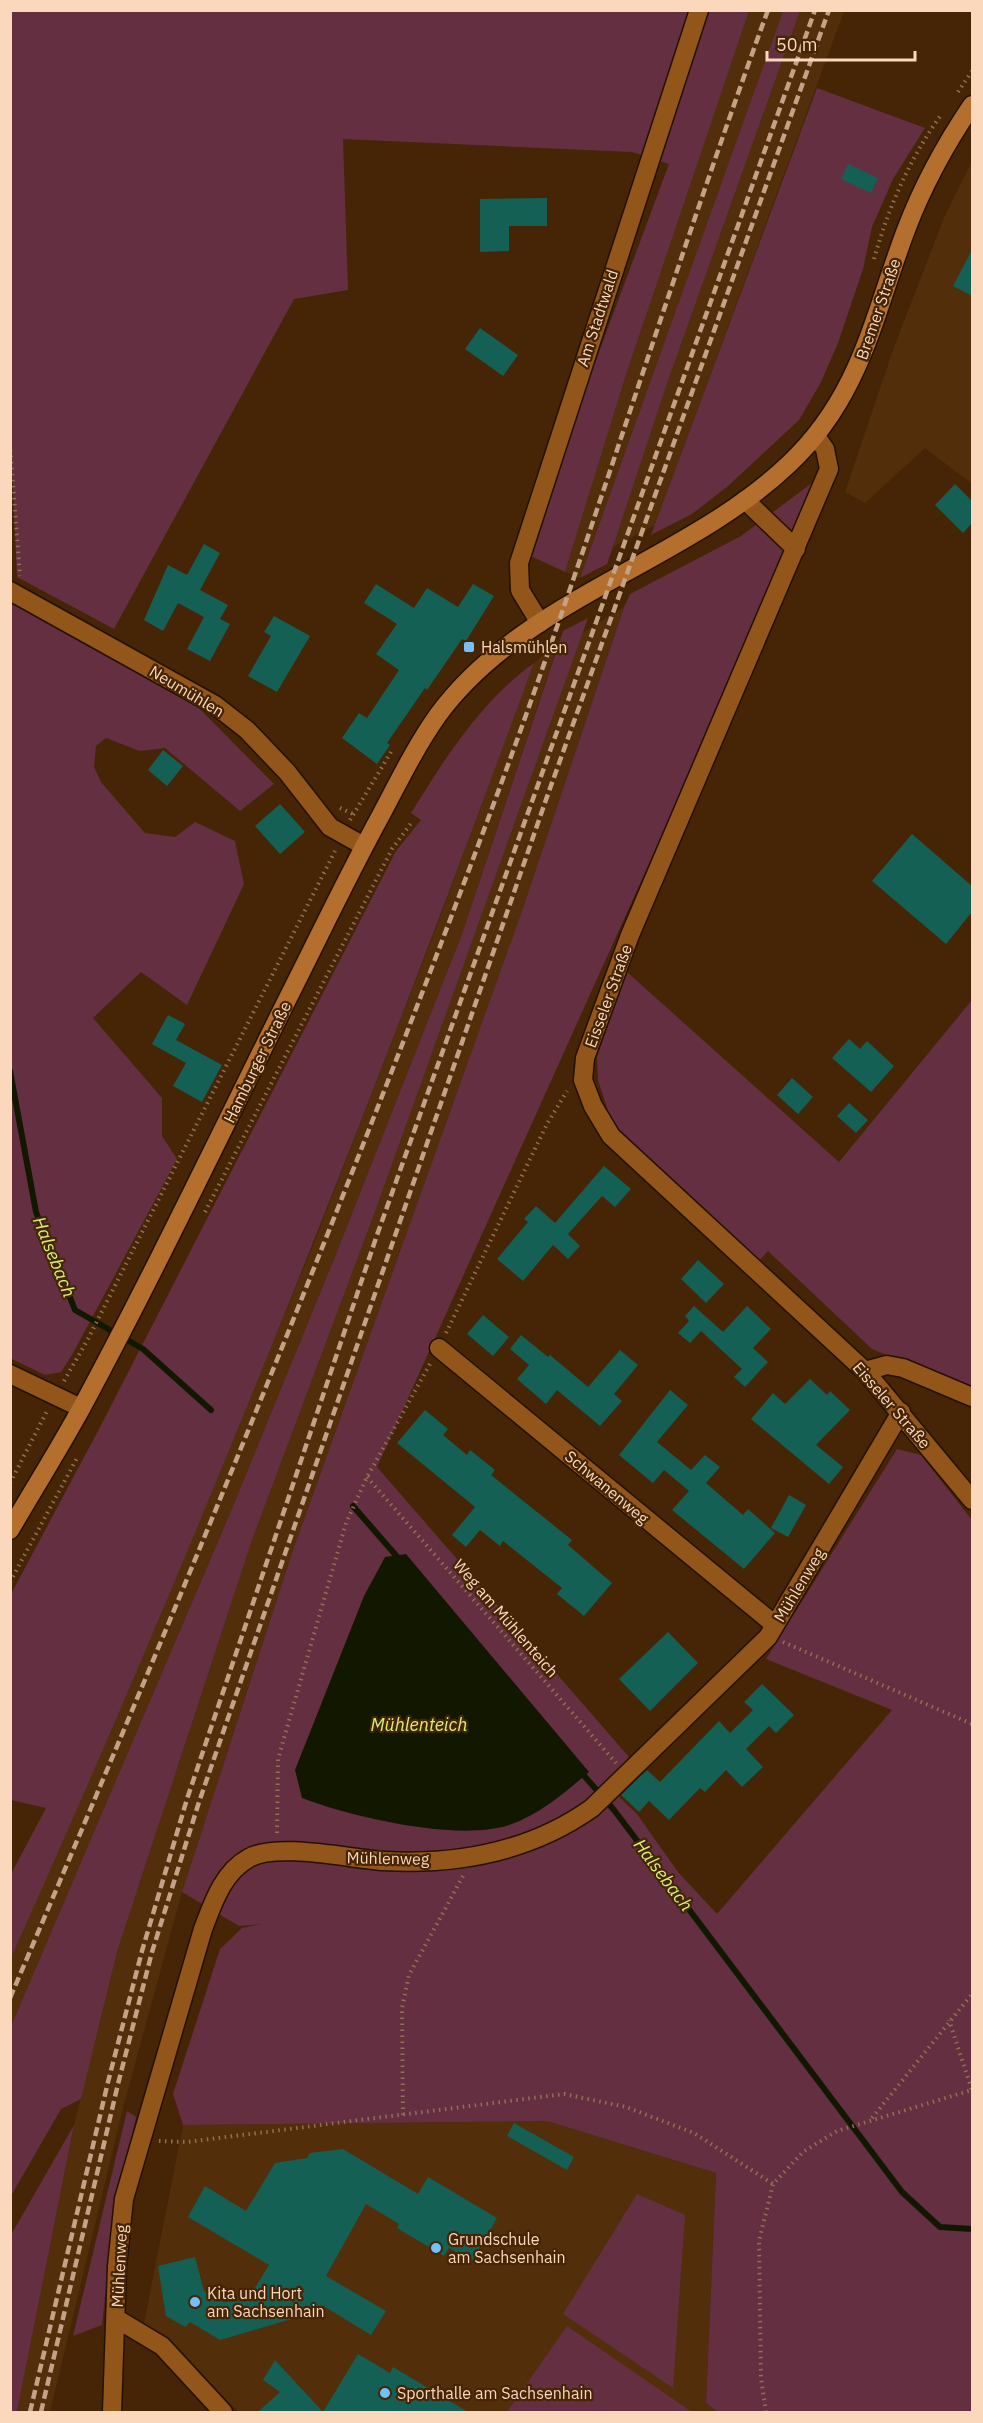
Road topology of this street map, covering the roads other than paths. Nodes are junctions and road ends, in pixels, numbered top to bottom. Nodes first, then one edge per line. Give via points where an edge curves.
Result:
1 (699, 10) edge
2 (972, 105) edge
3 (816, 436) junction
4 (745, 500) junction
5 (796, 549) junction
6 (13, 592) edge
7 (540, 623) junction
8 (364, 846) junction
9 (439, 1348) road end
10 (865, 1371) junction
11 (10, 1374) edge
12 (972, 1397) edge
13 (81, 1408) junction
14 (901, 1412) junction
15 (972, 1500) edge
16 (10, 1530) edge
17 (772, 1631) junction
18 (117, 2319) junction
19 (112, 2412) edge
20 (223, 2412) edge

1 - 7 street, Am Stadtwald via 527,531 519,562 520,590
2 - 3 main road, Bremer Straße via 934,164 904,235 858,367
3 - 4 main road, Bremer Straße
3 - 5 street, Eisseler Straße via 825,449 829,469
4 - 5 street
4 - 7 main road, Bremer Straße
5 - 10 street, Eisseler Straße via 630,935 585,1058 583,1080 611,1136
6 - 8 street, Neumühlen via 215,705 247,730 330,827
7 - 8 main road, Hamburger Straße via 479,669 437,717
8 - 13 main road, Hamburger Straße
9 - 17 street, Schwanenweg
10 - 12 street via 887,1365 903,1368
10 - 14 street, Eisseler Straße
11 - 13 street
13 - 16 main road, Hamburger Straße
14 - 15 street, Eisseler Straße
14 - 17 street, Mühlenweg
17 - 18 street, Mühlenweg via 592,1808 534,1842 473,1857 386,1861 277,1851 251,1856 233,1869 216,1896 203,1929 124,2199 117,2266
18 - 19 street, Mühlenweg
18 - 20 street via 162,2346

